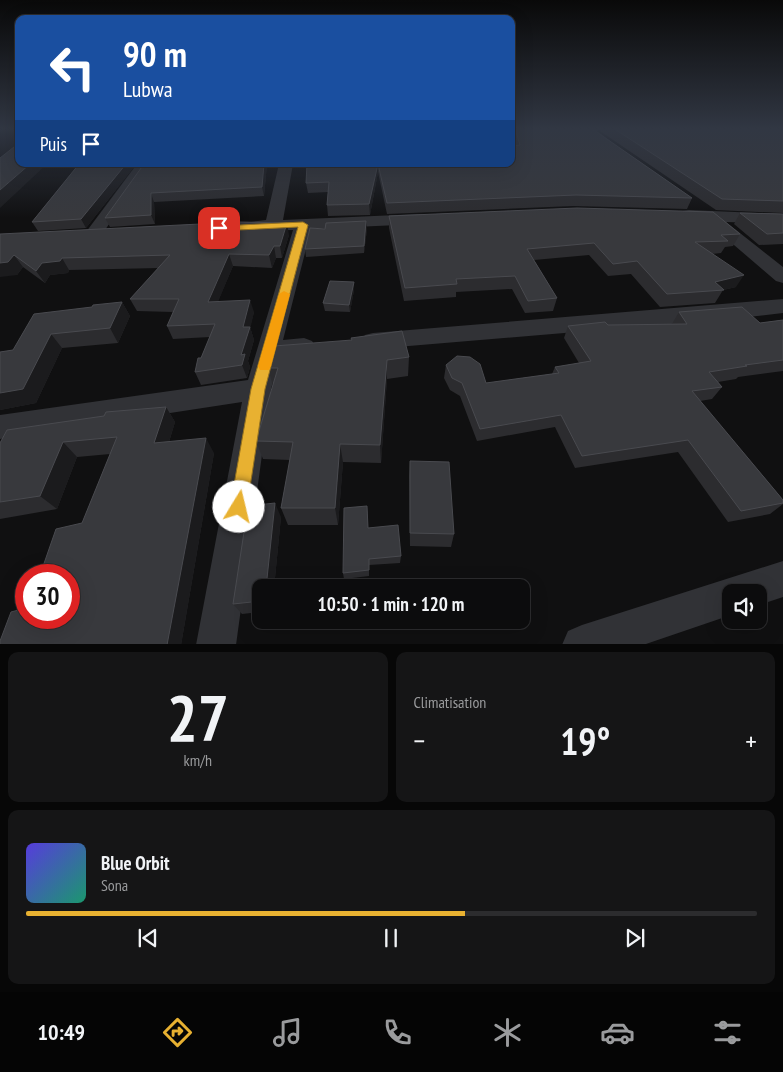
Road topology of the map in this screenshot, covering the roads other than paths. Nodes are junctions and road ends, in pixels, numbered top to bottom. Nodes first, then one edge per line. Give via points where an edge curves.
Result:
1 (142, 167) edge
2 (285, 167) edge
3 (686, 200) edge
4 (670, 214) edge
5 (710, 216) junction
6 (438, 218) edge
7 (783, 219) edge
8 (274, 225) junction
9 (303, 225) junction
10 (245, 227) edge
11 (111, 235) edge
12 (92, 236) junction
13 (74, 237) edge
14 (783, 277) edge
15 (783, 306) edge
16 (270, 350) junction
17 (258, 389) junction
18 (0, 427) edge
19 (783, 579) edge
20 (767, 584) edge
21 (722, 599) edge
22 (216, 644) edge
23 (582, 644) edge

1 - 12 street
2 - 8 street
3 - 5 street
4 - 5 street
5 - 7 street
5 - 14 street
6 - 9 street
8 - 9 street
8 - 10 street
9 - 16 street
11 - 12 street
12 - 13 street
15 - 16 street
16 - 17 street
17 - 18 street
17 - 22 street
19 - 20 street
21 - 23 street

